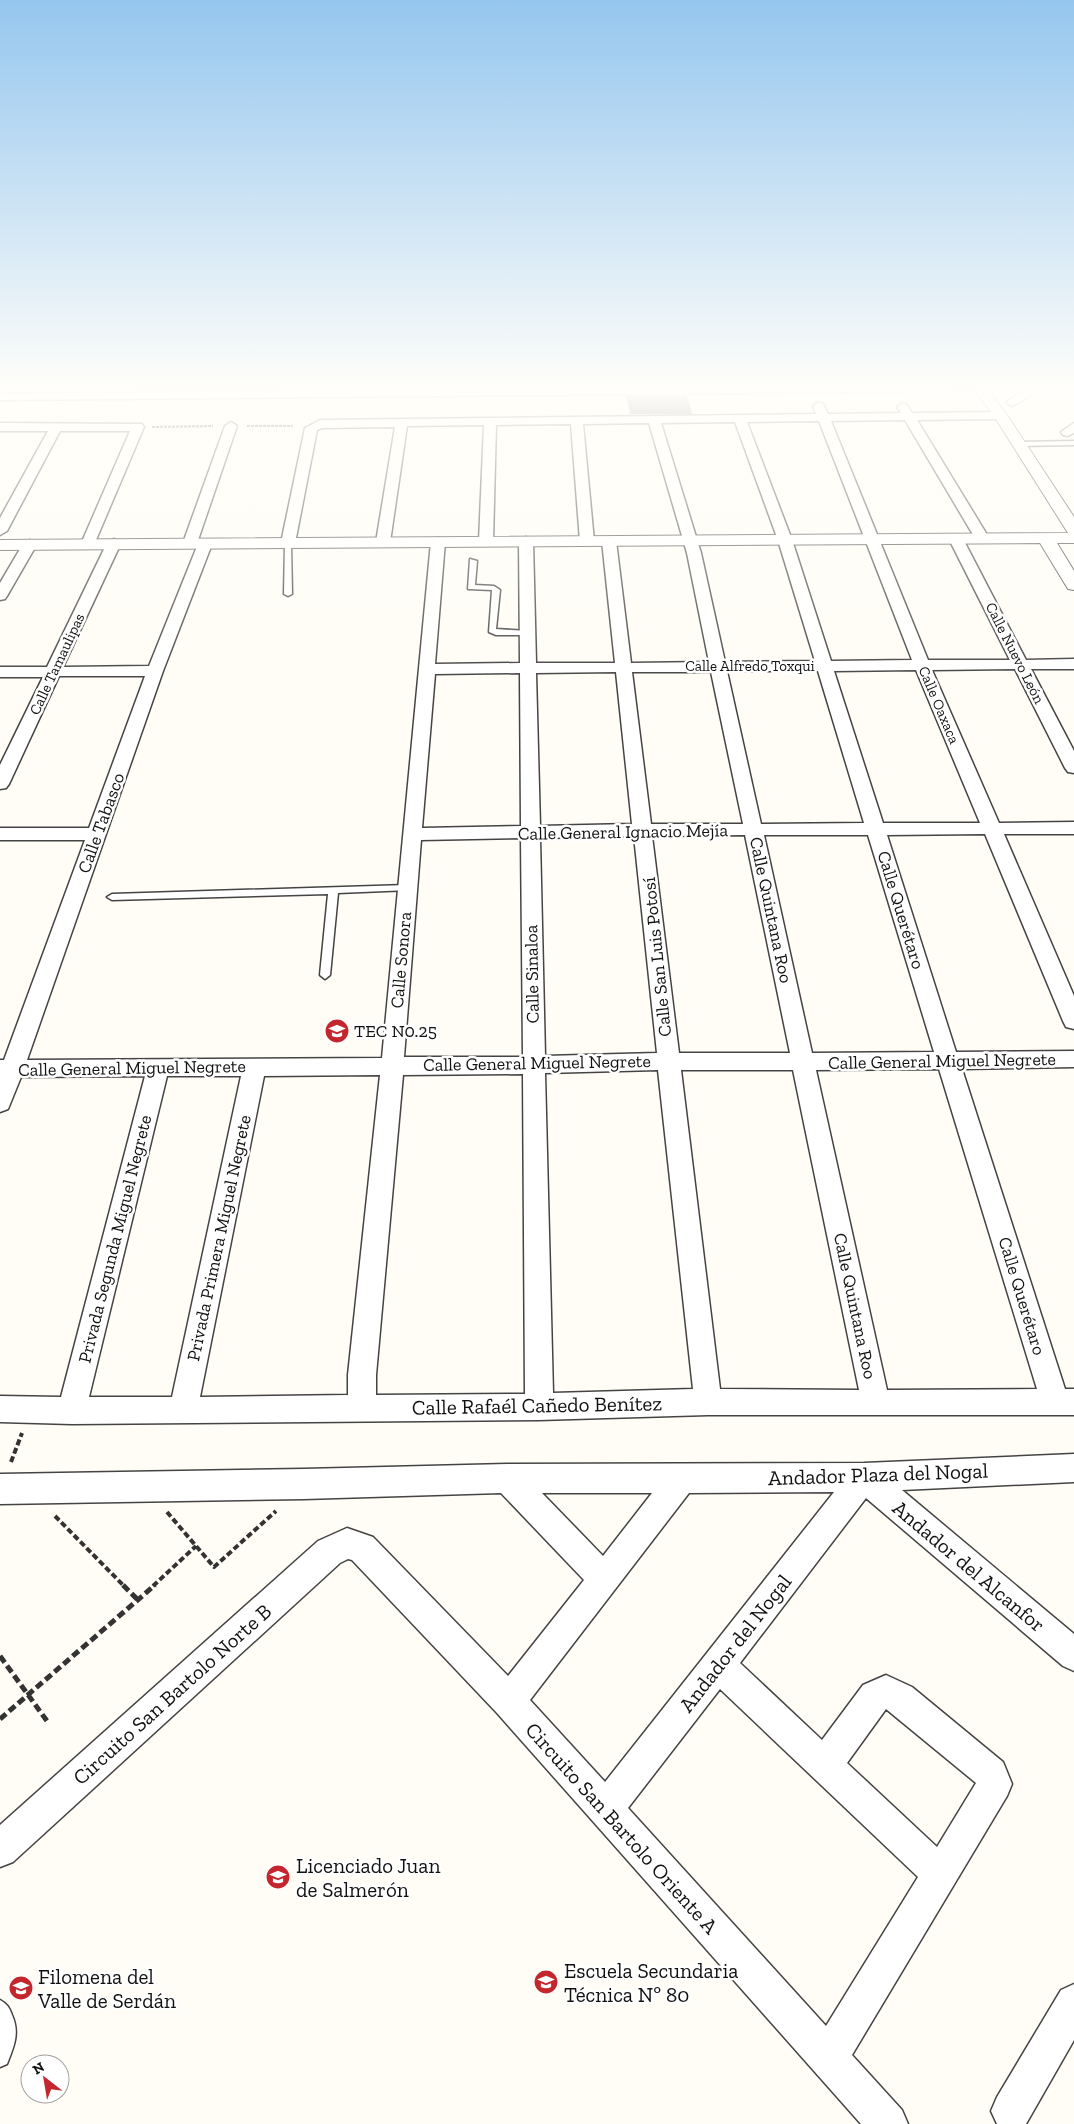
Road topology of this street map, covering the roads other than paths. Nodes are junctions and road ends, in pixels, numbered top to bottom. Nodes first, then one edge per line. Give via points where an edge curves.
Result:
1 (24, 486) edge
2 (113, 486) edge
3 (213, 486) edge
4 (299, 486) edge
5 (391, 486) edge
6 (488, 486) edge
7 (582, 486) edge
8 (674, 486) edge
9 (765, 486) edge
10 (852, 486) edge
11 (951, 486) edge
12 (1045, 486) edge
13 (0, 530) edge
14 (1074, 530) edge
15 (956, 538) junction
16 (982, 538) junction
17 (1045, 538) junction
18 (1074, 538) edge
19 (785, 540) junction
20 (873, 540) junction
21 (526, 541) junction
22 (587, 541) junction
23 (691, 541) junction
24 (382, 542) junction
25 (438, 542) junction
26 (486, 542) junction
27 (608, 542) junction
28 (114, 543) junction
29 (288, 543) junction
30 (0, 544) edge
31 (30, 544) junction
32 (88, 544) junction
33 (197, 544) junction
34 (473, 561) dead end
35 (1074, 585) edge
36 (288, 594) dead end
37 (0, 596) edge
38 (528, 634) junction
39 (1074, 664) edge
40 (922, 665) junction
41 (1021, 665) junction
42 (624, 666) junction
43 (824, 666) junction
44 (719, 667) junction
45 (528, 668) junction
46 (426, 669) junction
47 (54, 671) junction
48 (155, 671) junction
49 (0, 672) edge
50 (1074, 768) edge
51 (0, 784) edge
52 (1074, 828) edge
53 (992, 829) junction
54 (643, 830) junction
55 (876, 830) junction
56 (754, 831) junction
57 (530, 833) junction
58 (0, 834) edge
59 (97, 834) junction
60 (412, 834) junction
61 (407, 888) junction
62 (334, 890) junction
63 (112, 897) dead end
64 (325, 975) dead end
65 (1074, 1022) edge
66 (1074, 1060) edge
67 (669, 1061) junction
68 (948, 1061) junction
69 (803, 1062) junction
70 (534, 1064) junction
71 (392, 1066) junction
72 (254, 1067) junction
73 (158, 1068) junction
74 (6, 1069) edge
75 (0, 1103) edge
76 (708, 1402) junction
77 (1064, 1402) edge
78 (876, 1403) junction
79 (538, 1407) junction
80 (362, 1408) junction
81 (0, 1409) edge
82 (183, 1410) junction
83 (72, 1411) junction
84 (1074, 1468) edge
85 (864, 1476) junction
86 (507, 1478) junction
87 (682, 1479) junction
88 (10, 1489) edge
89 (347, 1543) joint
90 (604, 1578) junction
91 (1074, 1655) edge
92 (718, 1665) junction
93 (509, 1701) junction
94 (825, 1764) junction
95 (606, 1809) junction
96 (0, 1850) edge
97 (939, 1873) junction
98 (1074, 2004) edge
99 (0, 2010) edge
100 (0, 2058) edge
101 (828, 2059) junction
102 (1011, 2111) dead end
103 (888, 2124) edge

1 - 13 street
2 - 32 street
3 - 33 street
4 - 29 street
5 - 24 street
6 - 26 street
7 - 22 street
8 - 23 street, Calle Quintana Roo
9 - 19 street, Calle Querétaro
10 - 20 street, Calle Oaxaca
11 - 16 street
12 - 14 street
15 - 16 street
15 - 20 street
15 - 41 street, Calle Nuevo León
16 - 17 street
17 - 18 street
17 - 35 street
19 - 20 street
19 - 23 street
19 - 43 street, Calle Querétaro
20 - 40 street, Calle Oaxaca
21 - 22 street
21 - 26 street
21 - 38 street, Calle Sinaloa
22 - 27 street
23 - 27 street
23 - 44 street, Calle Quintana Roo
24 - 25 street
24 - 29 street
25 - 26 street
25 - 46 street, Calle Sonora
27 - 42 street, Calle San Luis Potosí
28 - 32 street
28 - 33 street
28 - 47 street, Calle Tamaulipas
29 - 33 street
29 - 36 lane
30 - 31 street
31 - 32 street
31 - 37 street
33 - 48 street, Calle Tabasco
34 - 38 lane via 471,587 496,590 492,630 496,633
38 - 45 street, Calle Sinaloa
39 - 41 street, Calle Alfredo Toxqui
40 - 41 street, Calle Alfredo Toxqui
40 - 43 street, Calle Alfredo Toxqui
40 - 53 street, Calle Oaxaca
41 - 50 street, Calle Nuevo León
42 - 44 street, Calle Alfredo Toxqui
42 - 45 street, Calle Alfredo Toxqui
42 - 54 street, Calle San Luis Potosí
43 - 44 street, Calle Alfredo Toxqui
43 - 55 street, Calle Querétaro
44 - 56 street, Calle Quintana Roo
45 - 46 street, Calle Alfredo Toxqui
45 - 57 street, Calle Sinaloa
46 - 60 street, Calle Sonora
47 - 48 street
47 - 49 street
47 - 51 street, Calle Tamaulipas
48 - 59 street, Calle Tabasco
52 - 53 street, Calle General Ignacio Mejía
53 - 55 street, Calle General Ignacio Mejía
53 - 65 street, Calle Oaxaca
54 - 56 street, Calle General Ignacio Mejía
54 - 57 street, Calle General Ignacio Mejía
54 - 67 street, Calle San Luis Potosí
55 - 56 street, Calle General Ignacio Mejía
55 - 68 street, Calle Querétaro
56 - 69 street, Calle Quintana Roo
57 - 60 street, Calle General Ignacio Mejía
57 - 70 street, Calle Sinaloa
58 - 59 street
59 - 74 street, Calle Tabasco
60 - 61 street, Calle Sonora
61 - 62 lane
61 - 71 street, Calle Sonora
62 - 63 lane
62 - 64 lane
66 - 68 street, Calle General Miguel Negrete
67 - 69 street, Calle General Miguel Negrete
67 - 70 street, Calle General Miguel Negrete
67 - 76 street, Calle San Luis Potosí
68 - 69 street, Calle General Miguel Negrete
68 - 77 street, Calle Querétaro
69 - 78 street, Calle Quintana Roo
70 - 71 street, Calle General Miguel Negrete
70 - 79 street, Calle Sinaloa
71 - 72 street, Calle General Miguel Negrete
71 - 80 street, Calle Sonora via 362,1375
72 - 73 street, Calle General Miguel Negrete
72 - 82 street, Privada Primera Miguel Negrete
73 - 74 street, Calle General Miguel Negrete
73 - 83 street, Privada Segunda Miguel Negrete
74 - 75 street, Calle Tabasco
76 - 78 street, Calle Rafaél Cañedo Benítez
76 - 79 street, Calle Rafaél Cañedo Benítez
77 - 78 street, Calle Rafaél Cañedo Benítez
79 - 80 street, Calle Rafaél Cañedo Benítez
80 - 82 street, Calle Rafaél Cañedo Benítez
81 - 83 street, Calle Rafaél Cañedo Benítez
82 - 83 street, Calle Rafaél Cañedo Benítez
84 - 85 street, Andador Plaza del Nogal
85 - 87 street, Andador Plaza del Nogal
85 - 91 street, Andador del Alcanfor
85 - 92 street, Andador del Nogal
86 - 87 street, Andador Plaza del Nogal
86 - 88 street, Andador Plaza del Nogal
86 - 90 street
87 - 90 street
89 - 93 street, Circuito San Bartolo Oriente A via 362,1548
89 - 96 street, Circuito San Bartolo Norte B via 329,1552
90 - 93 street
92 - 94 street
92 - 95 street, Andador del Nogal
93 - 95 street, Circuito San Bartolo Oriente A
94 - 97 street
94 - 97 street via 875,1697 886,1691 991,1774 995,1784
95 - 101 street, Circuito San Bartolo Oriente A
97 - 101 street
98 - 102 street
99 - 100 lane via 9,2036
101 - 103 street, Circuito San Bartolo Oriente A

